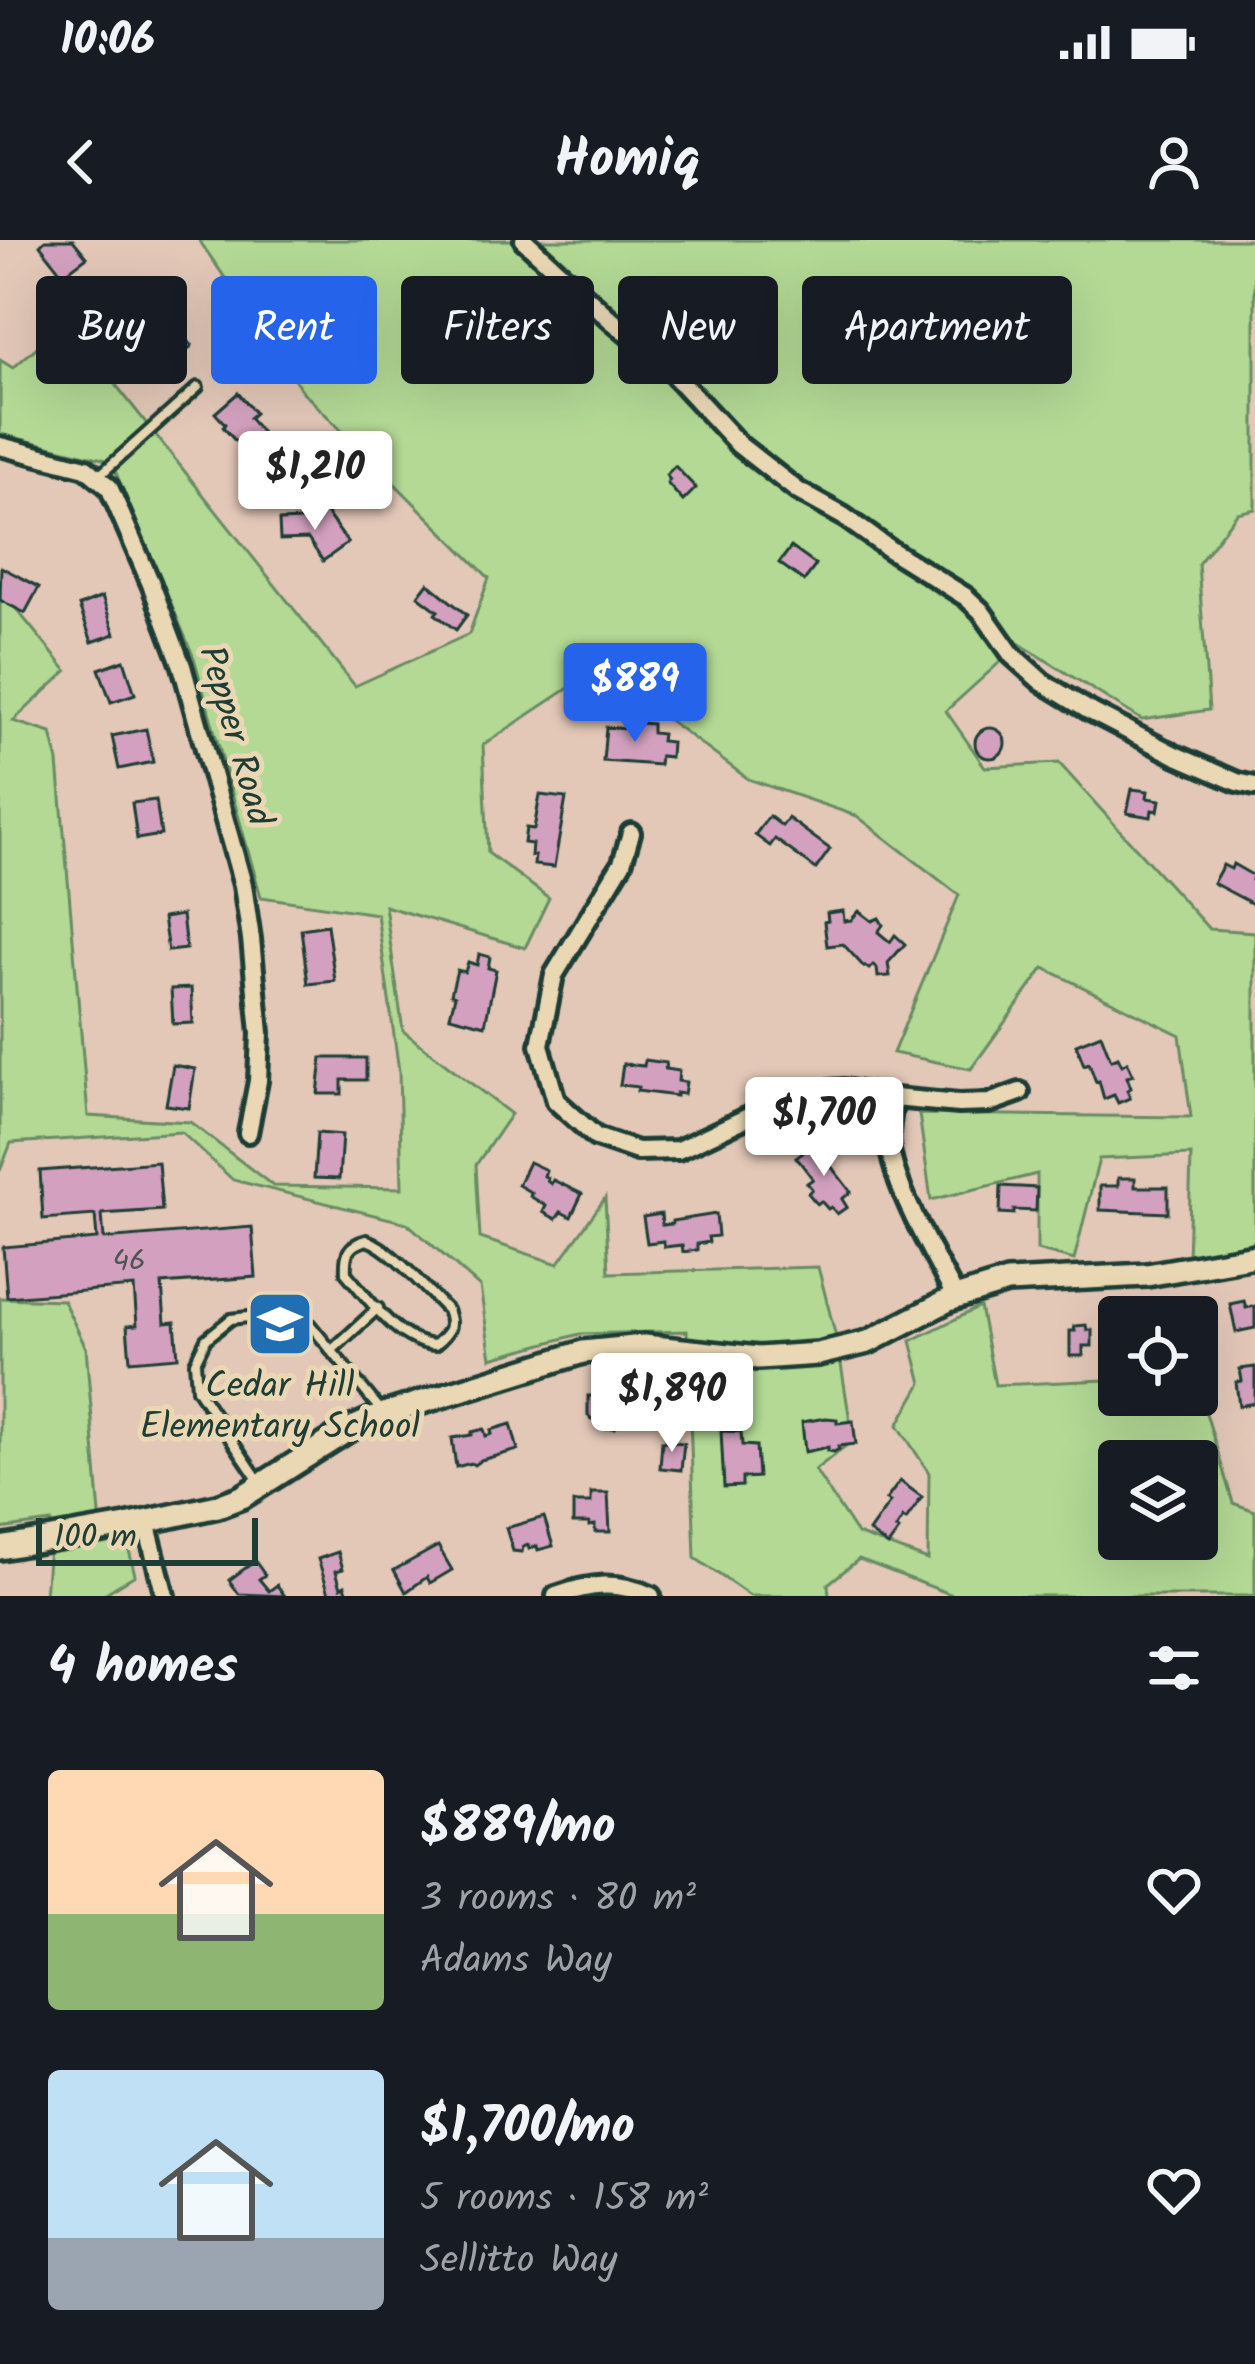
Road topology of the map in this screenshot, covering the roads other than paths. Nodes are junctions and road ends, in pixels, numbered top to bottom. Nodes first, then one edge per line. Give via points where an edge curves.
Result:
1 (524, 240) edge
2 (198, 387) dead end
3 (0, 446) edge
4 (98, 476) junction
5 (1255, 786) edge
6 (632, 833) dead end
7 (1019, 1092) dead end
8 (894, 1098) junction
9 (248, 1133) dead end
10 (1255, 1256) edge
11 (956, 1298) junction
12 (378, 1308) junction
13 (331, 1351) junction
14 (384, 1414) junction
15 (262, 1485) junction
16 (146, 1522) junction
17 (0, 1548) edge
18 (165, 1596) edge
19 (556, 1596) edge
20 (651, 1596) edge

1 - 5 street via 664,364 739,445 966,597 1042,682 1175,755
2 - 4 lane
3 - 4 street
4 - 9 street, Pepper Road via 115,495 182,666 243,885 260,1033
6 - 8 street via 554,975 540,1045 556,1101 596,1138 637,1151 678,1150 802,1092
7 - 8 street via 989,1103
8 - 11 street via 889,1136 898,1180
10 - 11 street via 1148,1275 1007,1282
11 - 14 street via 868,1342 818,1354 758,1358 613,1347
12 - 12 lane via 421,1344 435,1345 451,1330 447,1310 368,1240 346,1251 346,1274
12 - 13 lane
13 - 14 lane
13 - 15 lane via 290,1312 231,1319 206,1340 195,1362 197,1389
14 - 15 street
15 - 16 street via 218,1506
16 - 17 street
16 - 18 street
19 - 20 street via 598,1584

